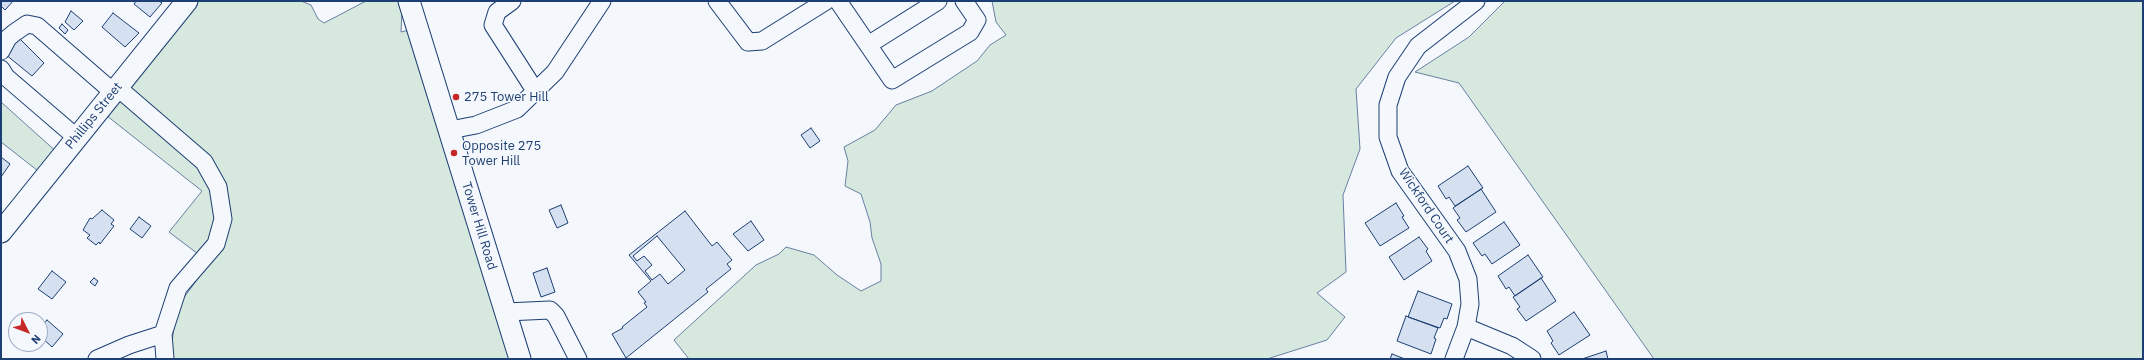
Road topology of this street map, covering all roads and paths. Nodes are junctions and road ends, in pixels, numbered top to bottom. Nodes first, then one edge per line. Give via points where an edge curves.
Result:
1 (187, 1) edge
2 (409, 1) edge
3 (512, 1) edge
4 (602, 1) edge
5 (717, 1) edge
6 (826, 1) edge
7 (838, 1) edge
8 (938, 1) edge
9 (964, 1) edge
10 (1476, 1) edge
11 (868, 45) junction
12 (1, 51) edge
13 (1, 69) edge
14 (115, 89) junction
15 (536, 92) junction
16 (450, 130) junction
17 (77, 138) junction
18 (1, 232) edge
19 (506, 312) junction
20 (1466, 327) junction
21 (163, 334) junction
22 (97, 359) edge
23 (165, 359) edge
24 (520, 359) edge
25 (578, 359) edge
26 (1454, 359) edge
27 (1532, 359) edge

1 - 14 main road, Phillips Street
2 - 16 main road, Tower Hill Road
3 - 15 street via 497,12 493,25
4 - 15 street via 563,62
5 - 6 street via 748,42 762,41
7 - 11 street
8 - 11 street
9 - 11 street via 977,20 970,32 892,80
10 - 20 street, Wickford Court via 1418,46 1397,77 1388,105 1388,137 1400,171 1457,251 1468,279 1470,304
12 - 14 street via 14,33 27,24 37,26
13 - 17 street
14 - 17 main road, Phillips Street
14 - 21 street via 204,162 218,187 223,219 216,244 178,288
15 - 16 street via 517,109 476,125
16 - 19 main road, Tower Hill Road
17 - 18 main road, Phillips Street
19 - 24 main road, Tower Hill Road
19 - 25 street via 550,310 556,316
20 - 26 street, Wickford Court
20 - 27 street via 1512,346
21 - 22 street
21 - 23 street

